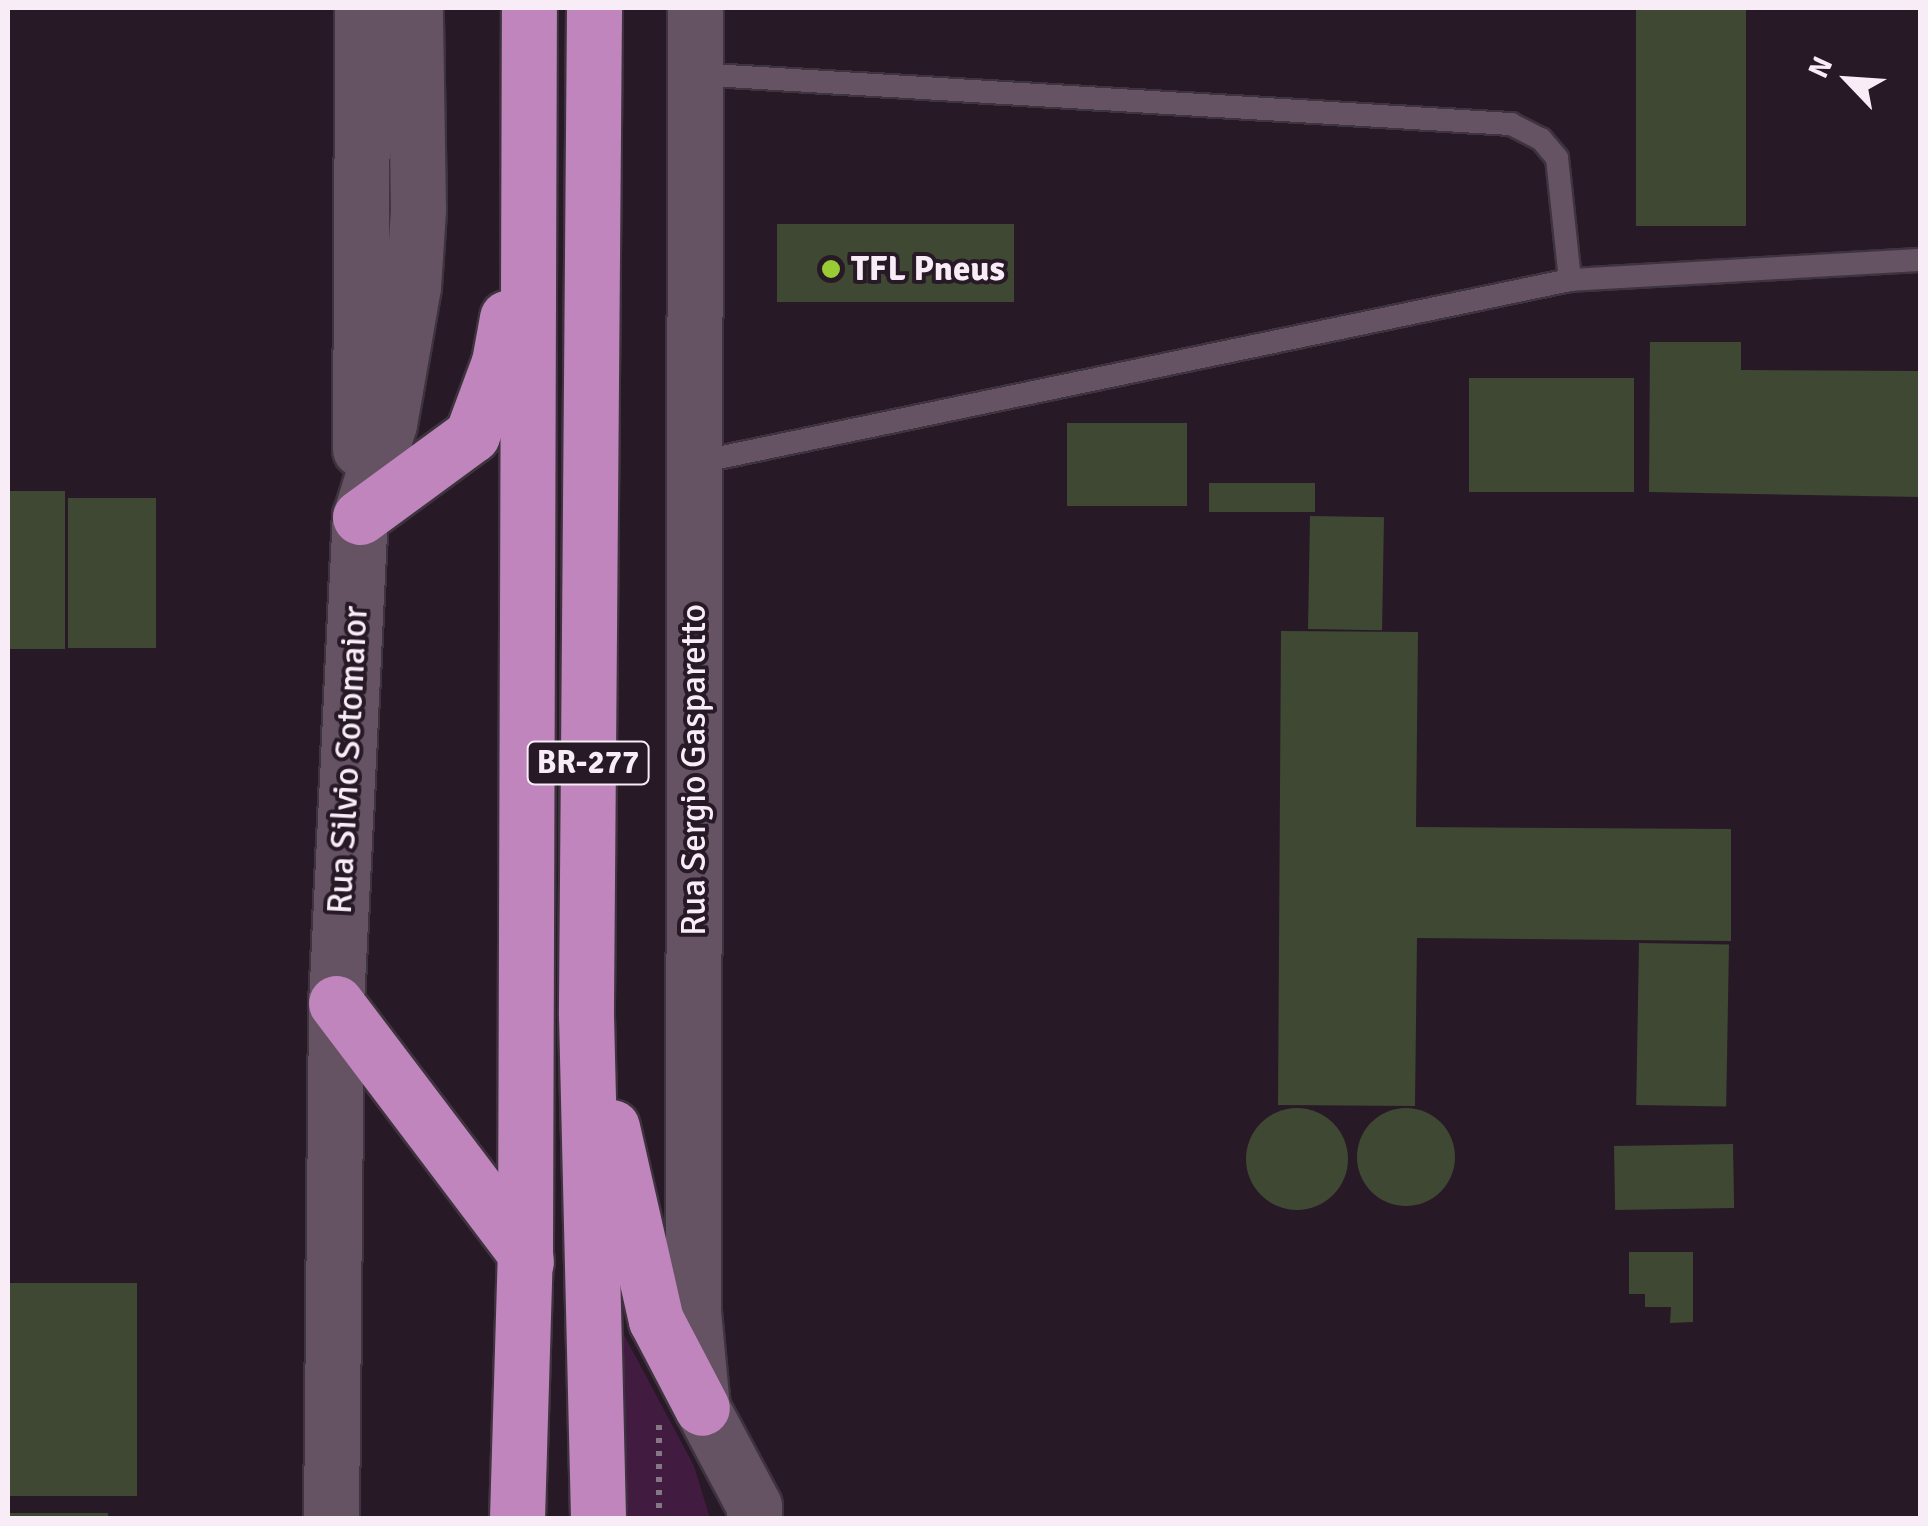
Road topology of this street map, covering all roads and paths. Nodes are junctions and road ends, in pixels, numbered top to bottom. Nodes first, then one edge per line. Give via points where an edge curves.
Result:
1 (362, 8) edge
2 (415, 8) edge
3 (529, 8) edge
4 (594, 8) edge
5 (695, 8) edge
6 (695, 74) junction
7 (528, 202) junction
8 (1920, 260) edge
9 (1570, 280) junction
10 (694, 462) junction
11 (360, 517) junction
12 (336, 1003) junction
13 (586, 1014) junction
14 (525, 1253) junction
15 (702, 1408) junction
16 (331, 1518) edge
17 (517, 1518) edge
18 (542, 1518) edge
19 (598, 1518) edge
20 (754, 1518) edge

1 - 11 street
2 - 11 street, Rua Silvio Sotomaior via 413,286 389,424
3 - 7 highway, BR-277
4 - 13 highway, BR-277
5 - 6 street, Rua Sergio Gasparetto
6 - 9 lane via 1511,124 1542,139 1556,158
6 - 10 street, Rua Sergio Gasparetto
7 - 11 highway via 499,362 472,435
7 - 14 highway, BR-277
8 - 9 lane
9 - 10 lane
10 - 15 street, Rua Sergio Gasparetto via 694,1311
11 - 12 street, Rua Silvio Sotomaior
12 - 14 highway
12 - 16 street, Rua Silvio Sotomaior
13 - 15 highway via 656,1320
13 - 19 highway, BR-277
14 - 17 highway, BR-277
14 - 18 highway
15 - 20 street, Rua Sergio Gasparetto via 754,1506

